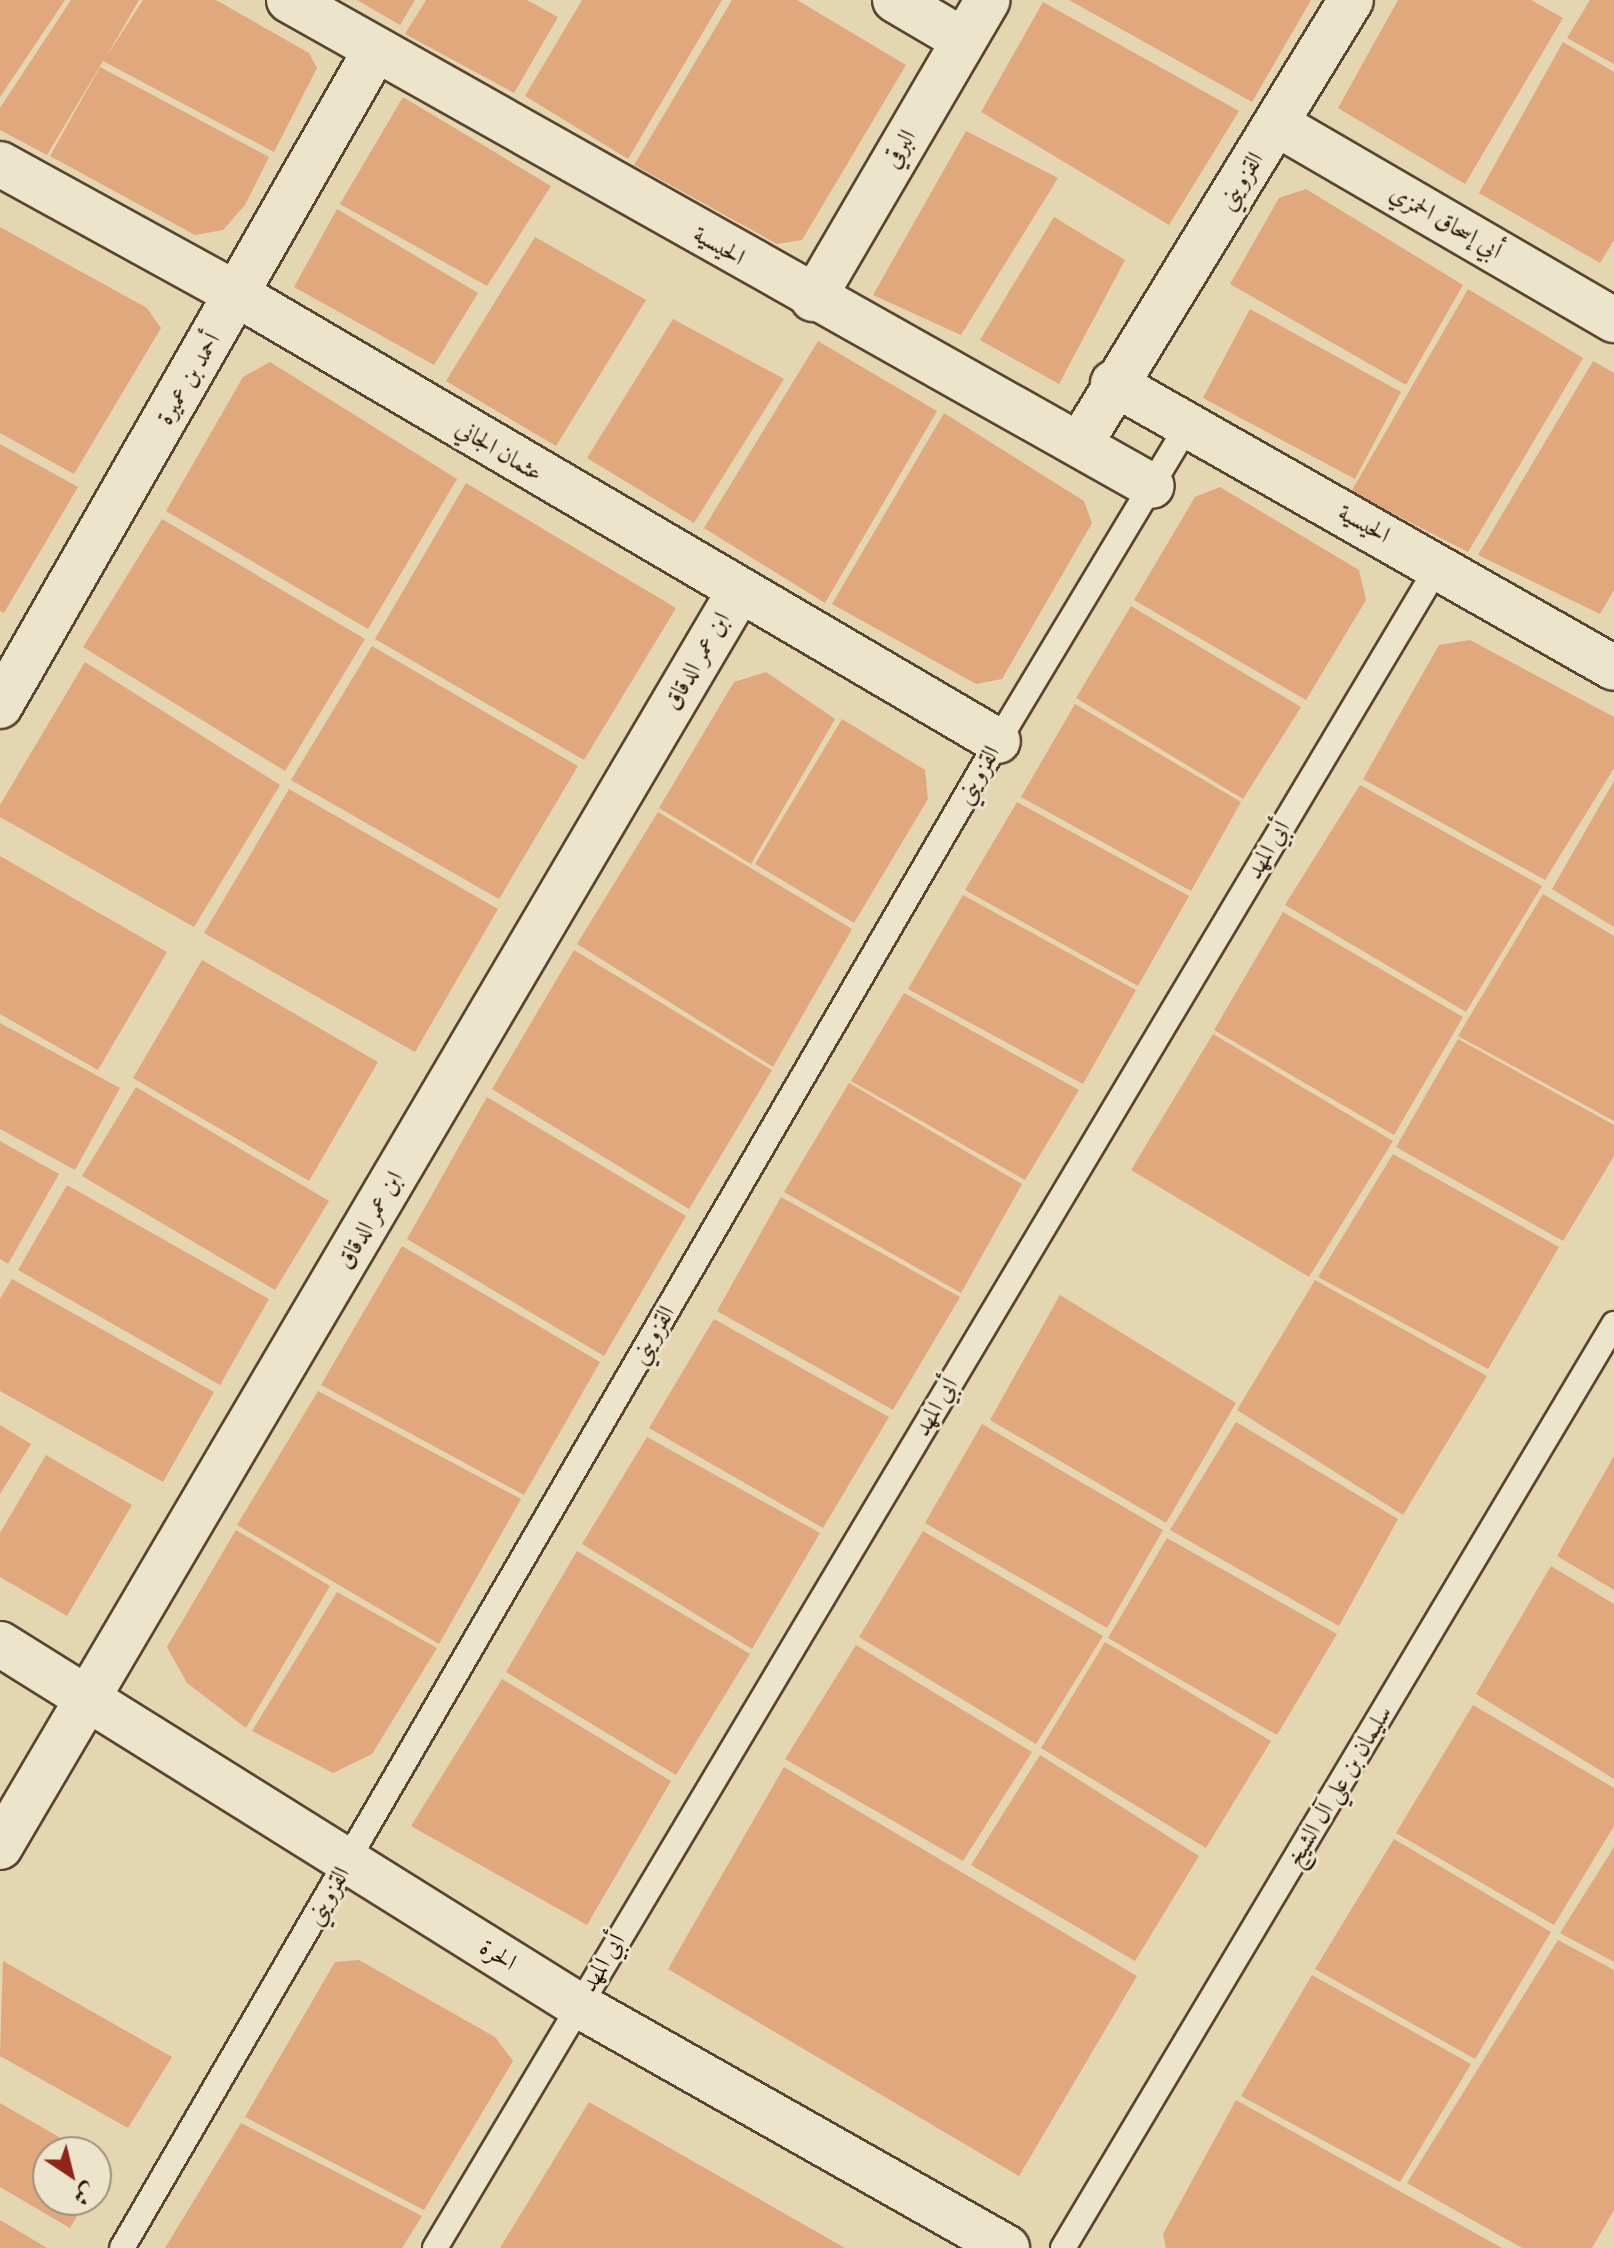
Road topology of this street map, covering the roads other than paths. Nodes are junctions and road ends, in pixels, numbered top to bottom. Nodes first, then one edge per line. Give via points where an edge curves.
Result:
1 (289, 0) edge
2 (895, 0) edge
3 (988, 0) edge
4 (1351, 0) edge
5 (963, 40) junction
6 (375, 51) junction
7 (1277, 124) junction
8 (0, 164) edge
9 (238, 295) junction
10 (813, 299) junction
11 (1614, 320) edge
12 (1113, 383) junction
13 (1188, 425) junction
14 (1080, 444) junction
15 (1152, 486) junction
16 (1438, 566) junction
17 (738, 593) junction
18 (1614, 668) edge
19 (0, 706) edge
20 (998, 741) junction
21 (1614, 1324) edge
22 (0, 1644) edge
23 (89, 1698) junction
24 (0, 1847) edge
25 (348, 1860) junction
26 (578, 2005) junction
27 (122, 2248) edge
28 (435, 2248) edge
29 (1007, 2248) edge
30 (1063, 2248) edge

1 - 6 street, الحيسية
2 - 5 street
3 - 5 street, البرقي
4 - 7 street, القزويني
5 - 10 street, البرقي
6 - 9 street, أحمد بن عميرة
6 - 10 street, الحيسية
7 - 11 street, أبي إسحاق الحمزي
7 - 12 street, القزويني
8 - 9 street, عثمان الجاني
9 - 17 street, عثمان الجاني
9 - 19 street, أحمد بن عميرة
10 - 14 street, الحيسية
12 - 13 street, الحيسية
12 - 14 street, القزويني
13 - 15 lane, القزويني
13 - 16 street, الحيسية
14 - 15 street, الحيسية
15 - 20 lane, القزويني
16 - 18 street, الحيسية
16 - 26 lane, أبي المهد
17 - 20 street, عثمان الجاني
17 - 23 street, ابن عمر الدقاق
20 - 25 lane, القزويني
21 - 30 lane, سليمان بن علي آل الشيخ
22 - 23 street, الحرة
23 - 24 street, ابن عمر الدقاق
23 - 25 street, الحرة
25 - 26 street, الحرة
25 - 27 lane, القزويني
26 - 28 lane, أبي المهد
26 - 29 street, الحرة

